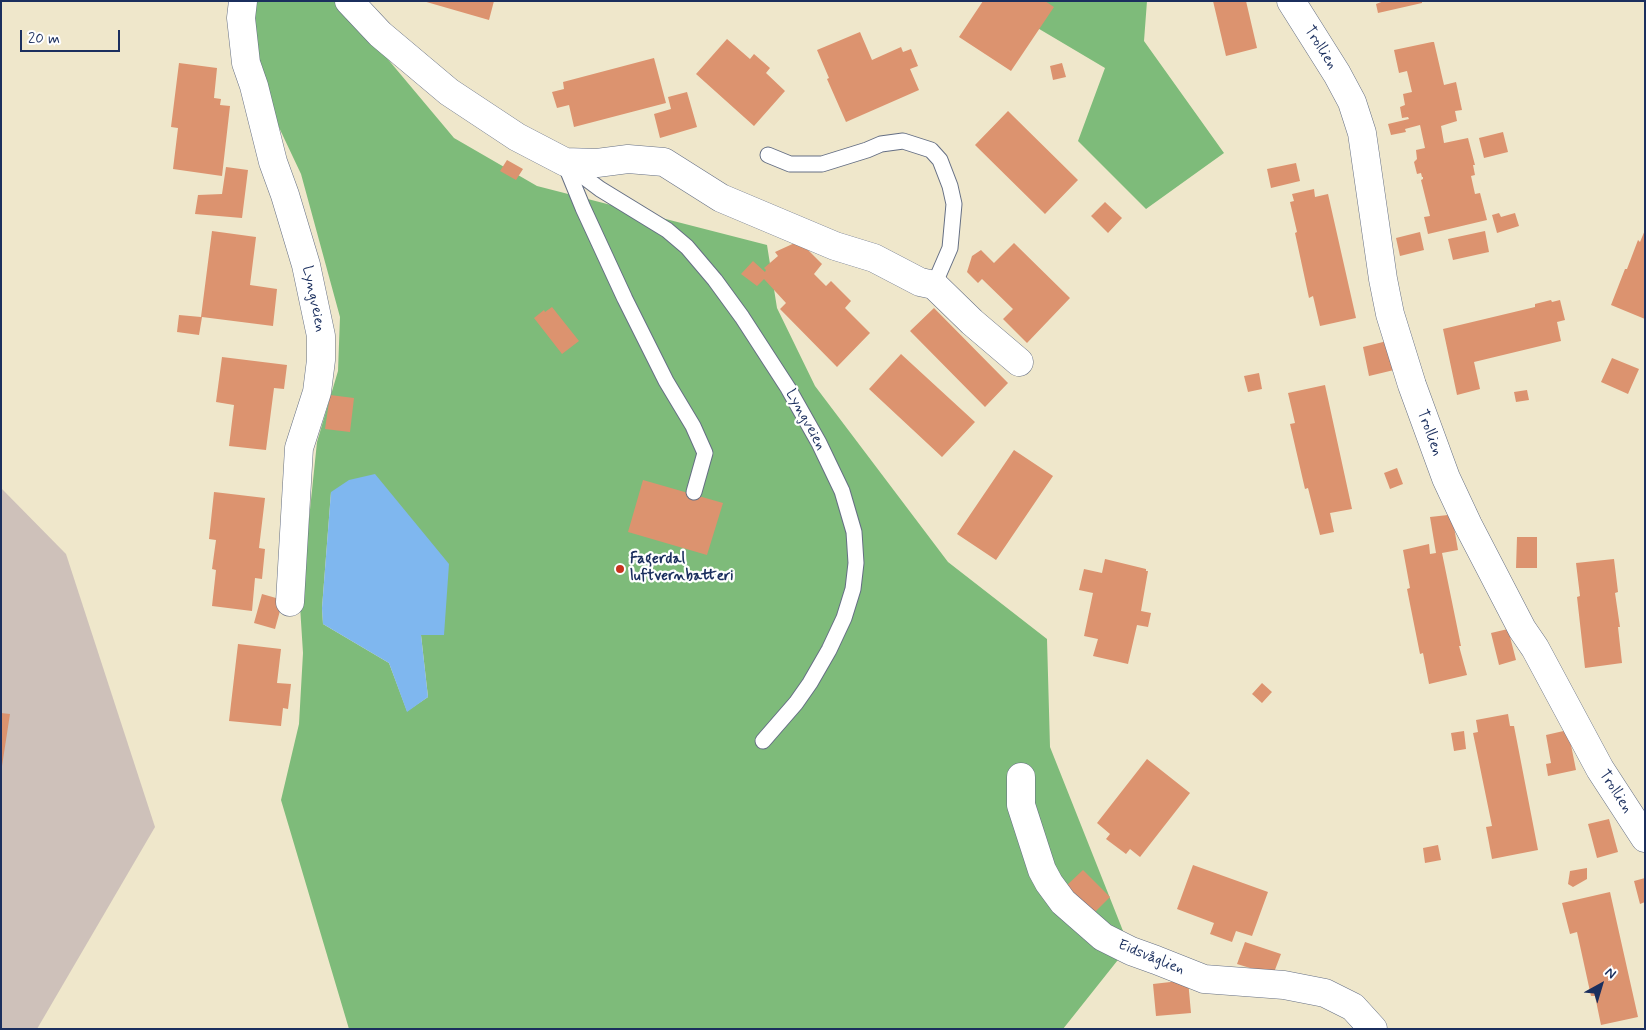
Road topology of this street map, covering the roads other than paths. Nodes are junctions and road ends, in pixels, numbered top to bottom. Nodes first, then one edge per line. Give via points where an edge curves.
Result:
1 (243, 1) edge
2 (349, 1) edge
3 (1291, 1) edge
4 (768, 155) dead end
5 (565, 162) junction
6 (934, 285) junction
7 (1019, 362) dead end
8 (694, 492) dead end
9 (290, 602) dead end
10 (763, 742) dead end
11 (1021, 777) dead end
12 (1645, 838) edge
13 (1373, 1029) edge

1 - 9 street, Lyngveien via 241,18 246,63 272,162 306,265 321,336 317,392 299,448
2 - 5 street, Lyngveien via 380,34 449,92 517,137
3 - 12 street, Trollien via 1352,102 1362,133 1390,314 1446,478 1522,629 1600,769
4 - 6 lane via 790,164 822,164 881,144 903,141 931,150 940,160 954,204 950,248
5 - 6 street, Lyngveien via 597,163 628,159 664,162 730,201 835,246 874,258 920,282
5 - 8 lane via 625,300 693,426 704,453
5 - 10 lane, Lyngveien via 600,189 667,230 715,280 788,388 842,491 854,532 856,563 853,589 829,650 810,683
6 - 7 street, Lyngveien
11 - 13 street, Eidsvåglien via 1021,805 1042,870 1063,902 1103,936 1131,951 1204,979 1325,993 1353,1006

